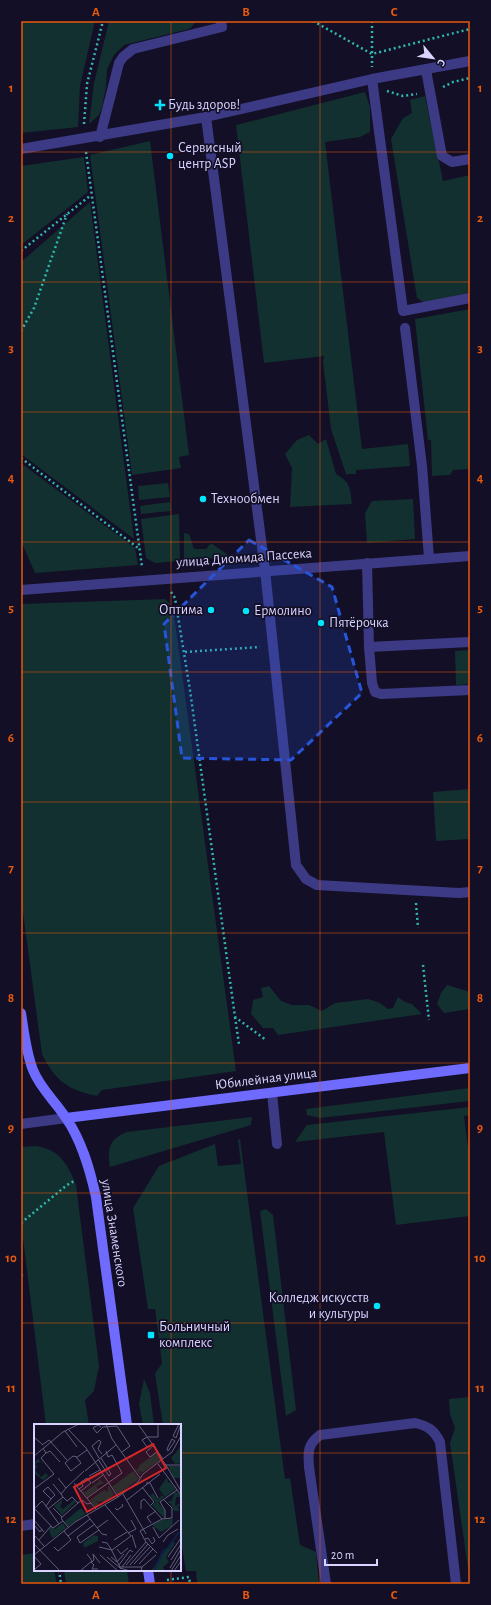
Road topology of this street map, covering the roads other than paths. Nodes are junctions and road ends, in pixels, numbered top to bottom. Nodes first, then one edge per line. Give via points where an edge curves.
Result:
1 (221, 21) edge
2 (470, 61) edge
3 (426, 70) junction
4 (372, 79) junction
5 (206, 117) junction
6 (100, 136) junction
7 (21, 149) edge
8 (470, 159) edge
9 (470, 298) edge
10 (405, 328) dead end
11 (470, 556) edge
12 (429, 558) junction
13 (367, 562) junction
14 (265, 570) junction
15 (21, 590) edge
16 (470, 642) edge
17 (369, 647) junction
18 (470, 690) edge
19 (470, 892) edge
20 (21, 1013) edge
21 (470, 1068) edge
22 (272, 1093) junction
23 (66, 1118) junction
24 (21, 1124) edge
25 (277, 1144) dead end
26 (127, 1424) edge
27 (34, 1524) edge
28 (21, 1526) edge
29 (148, 1571) edge
30 (150, 1584) edge
31 (326, 1584) edge
32 (456, 1584) edge

1 - 6 street via 222,26 133,49 123,57 119,63
2 - 3 street
3 - 4 street
3 - 8 street via 442,156 452,162
4 - 5 street
4 - 9 street via 403,310
5 - 6 street
5 - 14 street
6 - 7 street
10 - 12 street via 422,466
11 - 12 street, улица Диомида Пассека
12 - 13 street, улица Диомида Пассека
13 - 14 street, улица Диомида Пассека
13 - 17 street
14 - 15 street, улица Диомида Пассека
14 - 19 street via 296,865 306,879 317,886
16 - 17 street
17 - 18 street via 375,692 381,694
20 - 23 main road, улица Знаменского via 33,1070 44,1090
21 - 22 main road, Юбилейная улица
22 - 23 main road, Юбилейная улица
22 - 25 street
23 - 24 street
23 - 26 main road, улица Знаменского via 90,1168 96,1197
27 - 28 street
29 - 30 main road
31 - 32 street via 309,1467 308,1453 312,1441 320,1435 415,1422 434,1431 440,1442

